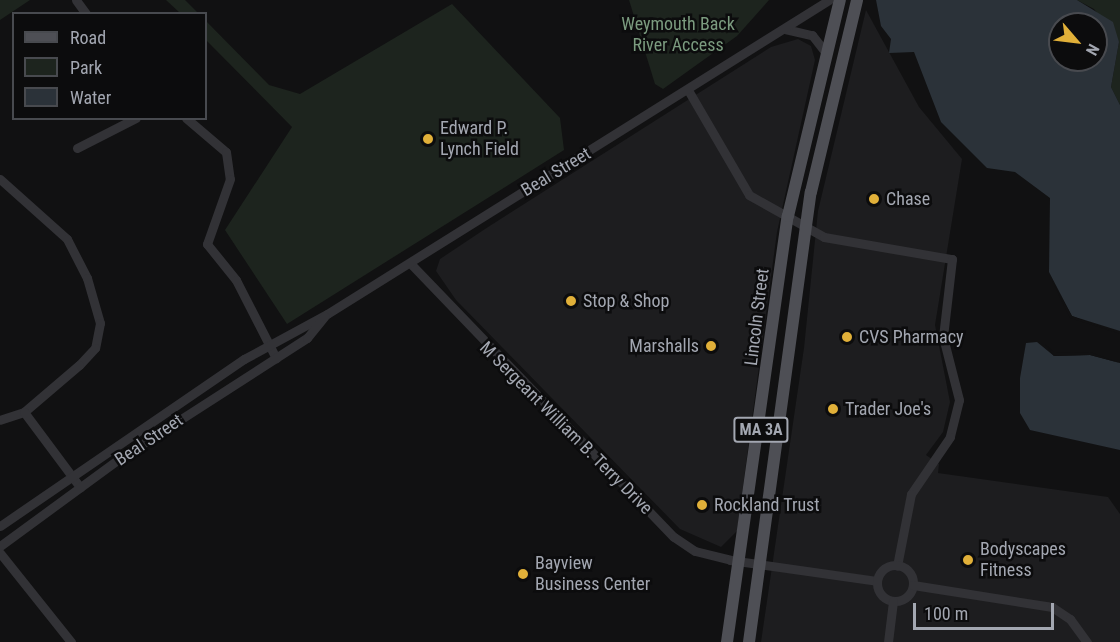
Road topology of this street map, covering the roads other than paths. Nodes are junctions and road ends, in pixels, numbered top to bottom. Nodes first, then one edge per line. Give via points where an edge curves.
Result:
1 (829, 0) edge
2 (840, 0) edge
3 (857, 0) edge
4 (785, 29) junction
5 (826, 54) junction
6 (688, 90) junction
7 (132, 120) edge
8 (188, 120) edge
9 (77, 148) dead end
10 (0, 179) edge
11 (788, 216) junction
12 (806, 227) junction
13 (410, 263) junction
14 (327, 314) junction
15 (269, 344) junction
16 (276, 358) junction
17 (24, 412) junction
18 (0, 420) edge
19 (70, 476) junction
20 (80, 487) junction
21 (0, 526) edge
22 (0, 546) edge
23 (0, 553) edge
24 (743, 562) junction
25 (762, 564) junction
26 (897, 566) junction
27 (877, 581) junction
28 (913, 585) junction
29 (893, 601) junction
30 (71, 642) edge
31 (727, 642) edge
32 (749, 642) edge
33 (888, 642) edge
34 (1087, 642) edge

1 - 4 street, Beal Street
2 - 5 main road, Lincoln Street / MA 3A
3 - 12 main road, Lincoln Street / MA 3A
4 - 5 street via 812,35
4 - 6 street, Beal Street
5 - 11 main road, Lincoln Street / MA 3A
6 - 11 street via 741,187
6 - 13 street, Beal Street
7 - 9 street
8 - 15 street via 226,152 231,179 207,244 236,280
10 - 17 street via 67,239 100,323 95,348
11 - 12 street
11 - 24 main road, Lincoln Street / MA 3A
12 - 25 main road, Lincoln Street / MA 3A
12 - 26 street via 824,237 952,259 943,337 958,385 958,405 950,437 911,494
13 - 14 street, Beal Street
13 - 24 street, M Sergeant William B. Terry Drive via 442,303 674,537 695,550
14 - 15 street, Beal Street
14 - 16 street, Beal Street via 307,338
15 - 16 street
15 - 19 street, Beal Street
16 - 20 street, Beal Street
17 - 18 street
17 - 19 street
19 - 20 street
19 - 21 street, Beal Street
20 - 22 street, Beal Street
23 - 30 street
24 - 25 street, M Sergeant William B. Terry Drive
24 - 31 main road, Lincoln Street / MA 3A
25 - 27 street, M Sergeant William B. Terry Drive
25 - 32 main road, Lincoln Street / MA 3A
26 - 27 street via 882,571
26 - 28 street via 907,570
27 - 29 street via 880,593
28 - 29 street via 907,596
28 - 34 street via 1044,605 1065,614
29 - 33 street

